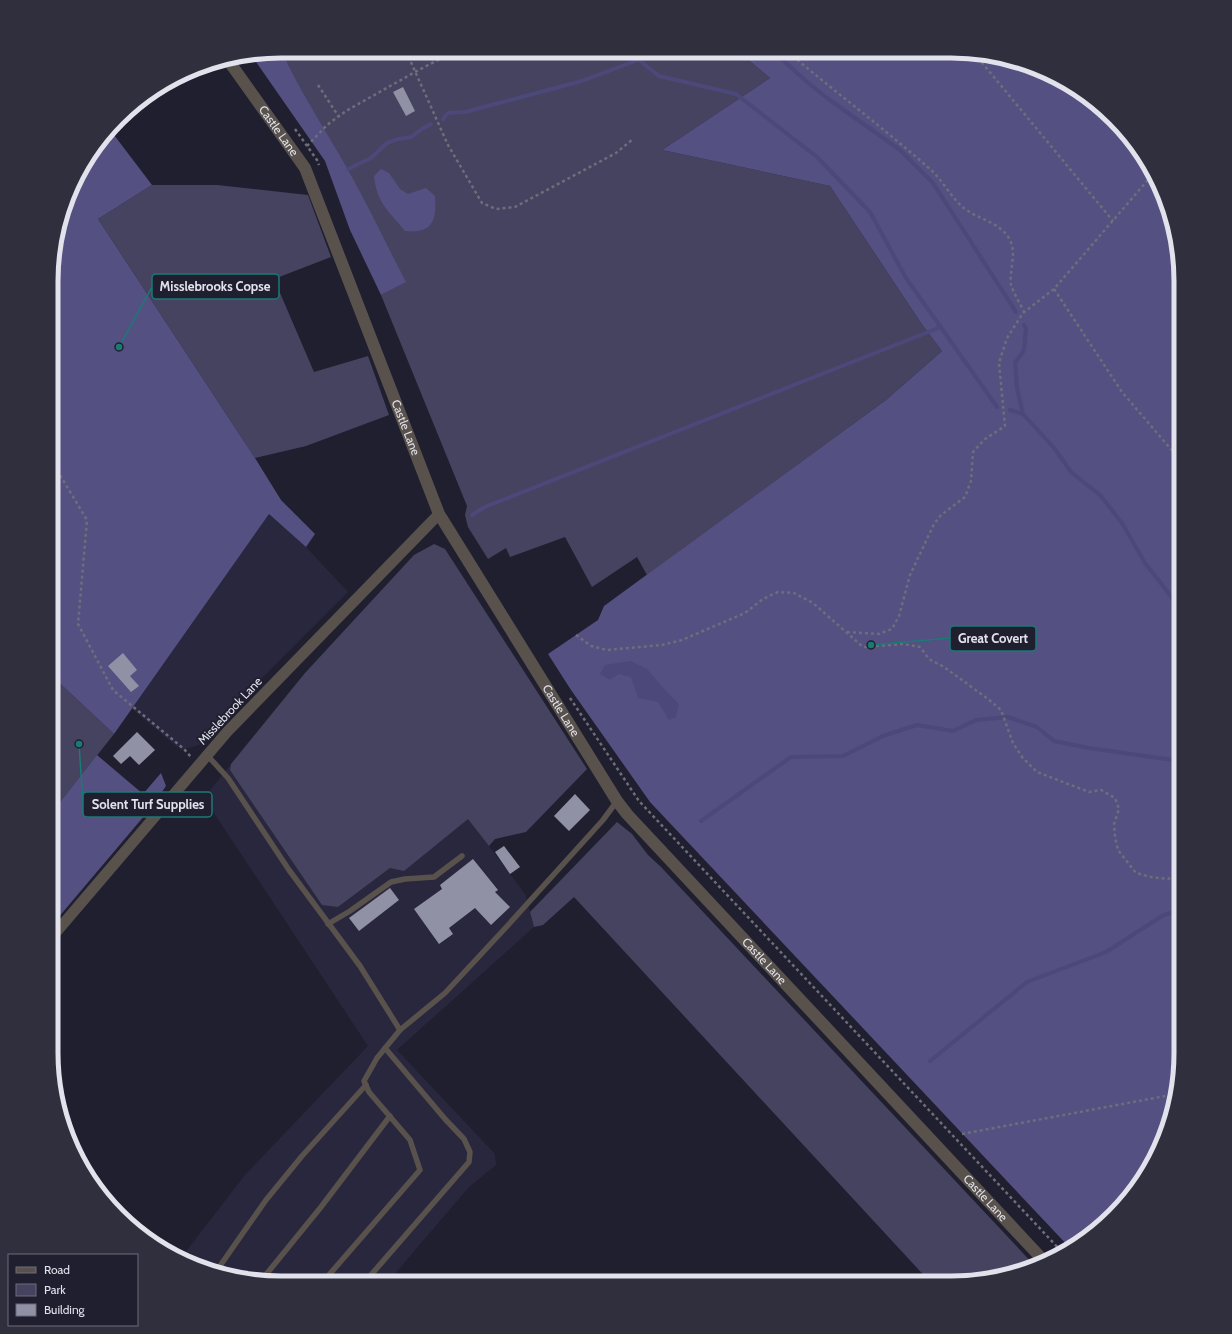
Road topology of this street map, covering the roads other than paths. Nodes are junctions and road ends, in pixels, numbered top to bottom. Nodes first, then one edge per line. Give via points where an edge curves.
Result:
1 (231, 64) edge
2 (439, 514) junction
3 (207, 756) junction
4 (617, 801) junction
5 (462, 856) dead end
6 (328, 924) junction
7 (58, 930) edge
8 (400, 1030) junction
9 (385, 1048) junction
10 (366, 1085) junction
11 (390, 1116) junction
12 (1040, 1257) edge
13 (219, 1267) edge
14 (265, 1276) edge
15 (327, 1276) edge
16 (369, 1276) edge

1 - 2 street, Castle Lane via 305,168
2 - 3 street, Misslebrook Lane via 227,732
2 - 4 street, Castle Lane
3 - 6 lane via 228,778
3 - 7 street, Misslebrook Lane
4 - 8 lane via 603,820 445,993
4 - 12 street, Castle Lane
5 - 6 lane via 434,877 391,882
6 - 8 lane via 360,966
8 - 9 lane
9 - 10 lane via 370,1069 364,1081
9 - 16 lane via 464,1139 470,1152 469,1162
10 - 11 lane
10 - 13 lane via 266,1200
11 - 14 lane
11 - 15 lane via 410,1140 420,1170

